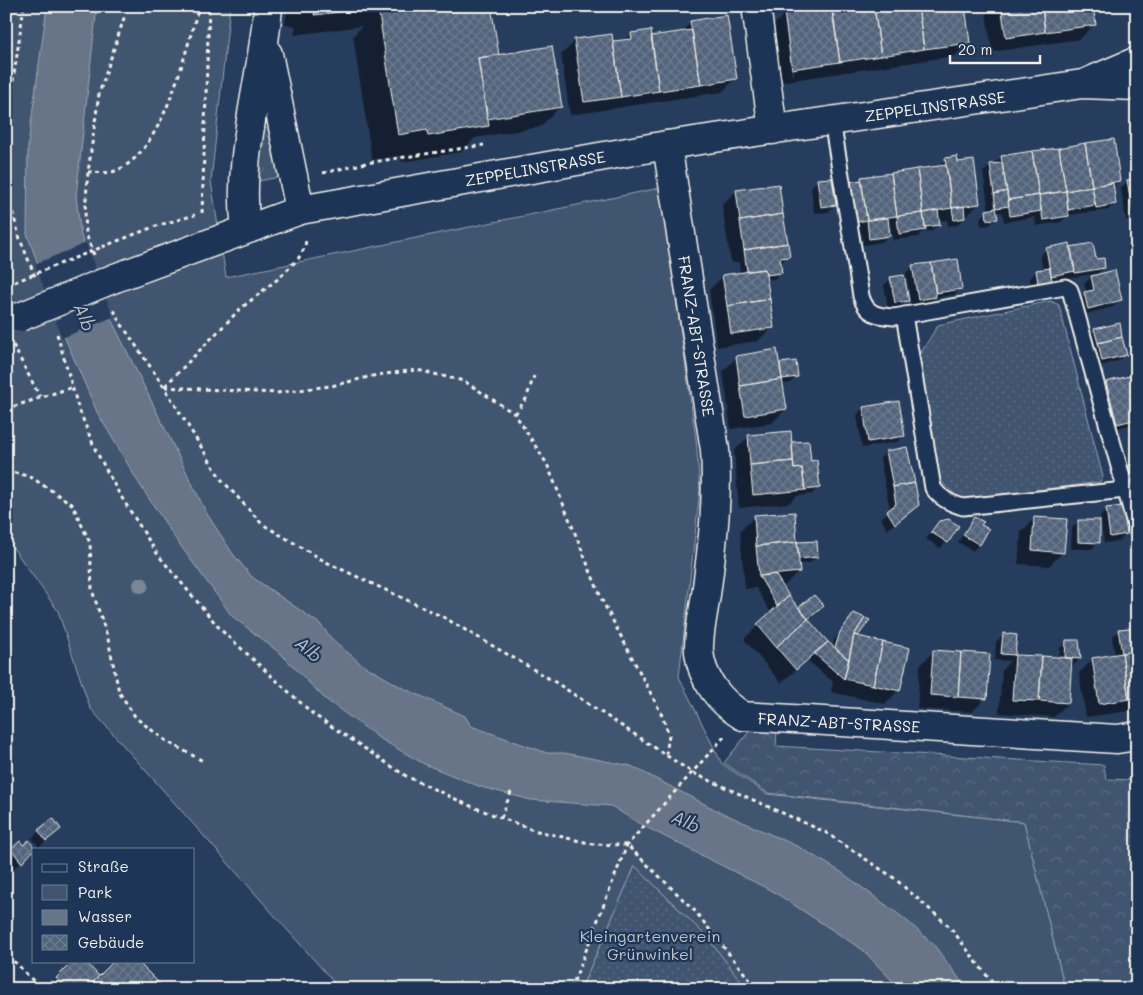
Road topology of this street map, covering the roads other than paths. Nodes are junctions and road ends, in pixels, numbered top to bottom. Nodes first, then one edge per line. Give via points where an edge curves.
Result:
1 (268, 6) edge
2 (756, 6) edge
3 (265, 40) junction
4 (1137, 62) edge
5 (1082, 84) junction
6 (1137, 86) edge
7 (832, 121) junction
8 (773, 130) junction
9 (667, 145) junction
10 (300, 210) junction
11 (246, 229) junction
12 (904, 315) junction
13 (13, 320) edge
14 (1125, 490) junction
15 (1137, 531) edge
16 (1137, 736) edge

1 - 3 street
2 - 8 street
3 - 10 street
3 - 11 street via 249,130 242,200
4 - 5 street, ZEPPELINSTRASSE
5 - 6 street, ZEPPELINSTRASSE
5 - 7 street, ZEPPELINSTRASSE
7 - 8 street, ZEPPELINSTRASSE
7 - 12 lane via 864,307 880,316
8 - 9 street, ZEPPELINSTRASSE
9 - 10 street, ZEPPELINSTRASSE
9 - 16 street, FRANZ-ABT-STRASSE via 716,459 715,525 699,652 705,674 718,696 743,716 1117,739
10 - 11 street, ZEPPELINSTRASSE
11 - 13 street, ZEPPELINSTRASSE, bridge
12 - 14 lane via 933,488 942,498 963,507
12 - 14 lane via 1064,287 1070,290
14 - 15 lane

